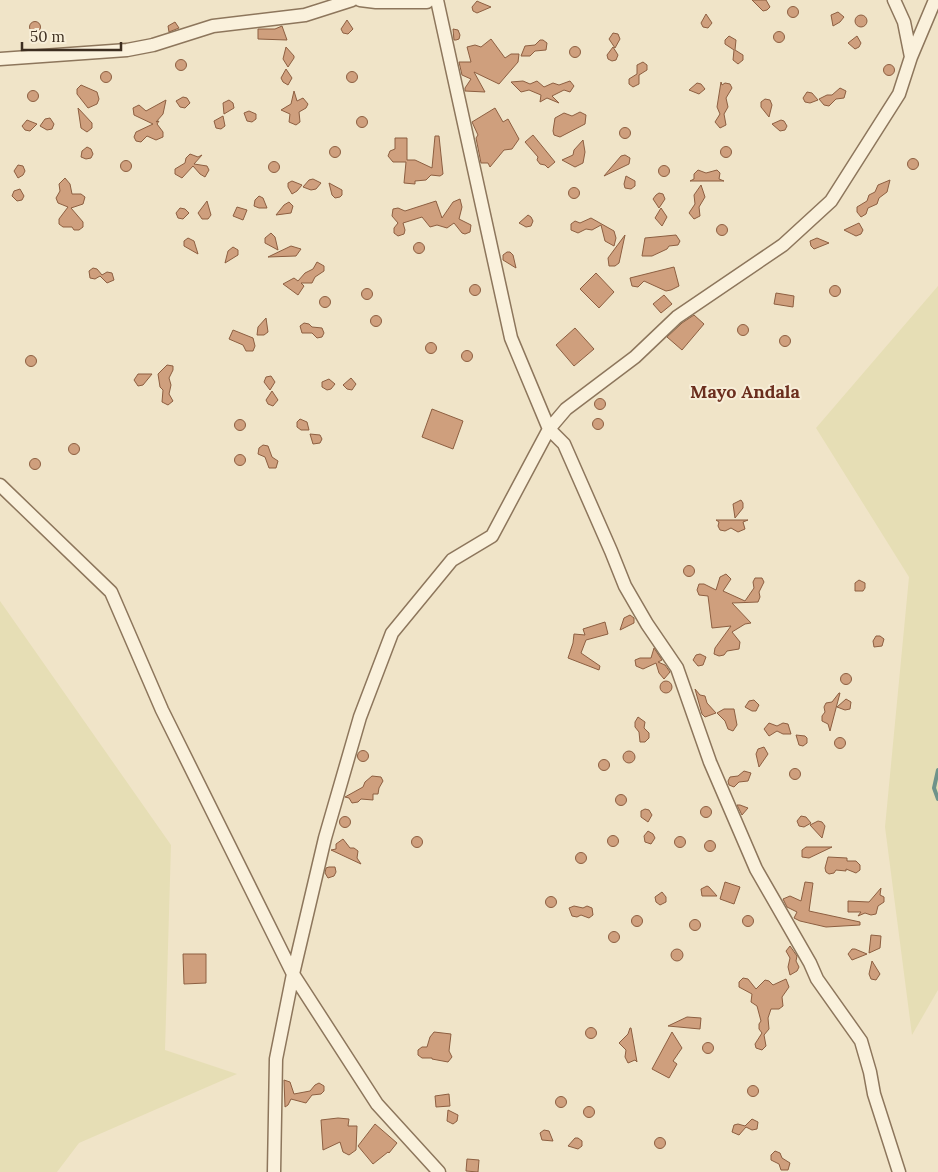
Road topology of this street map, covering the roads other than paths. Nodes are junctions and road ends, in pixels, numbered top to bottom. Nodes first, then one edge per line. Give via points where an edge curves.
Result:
1 (352, 0) edge
2 (360, 0) edge
3 (429, 0) edge
4 (437, 0) edge
5 (894, 0) edge
6 (934, 0) edge
7 (910, 57) junction
8 (0, 59) edge
9 (549, 429) junction
10 (0, 485) edge
11 (293, 974) junction
12 (274, 1172) edge
13 (438, 1172) edge
14 (899, 1172) edge

1 - 8 street via 305,15 213,26 128,50
2 - 3 street
4 - 9 street via 511,338
5 - 7 street via 904,22
6 - 7 street
7 - 9 street via 899,94 831,201 783,245 677,317 635,357 566,410
9 - 11 street via 492,536 452,560 392,633 360,716 325,838
9 - 14 street via 564,444 625,586 677,668 710,762 756,869 816,979 861,1041
10 - 11 street via 111,592 162,710
11 - 12 street via 276,1060
11 - 13 street via 377,1104

